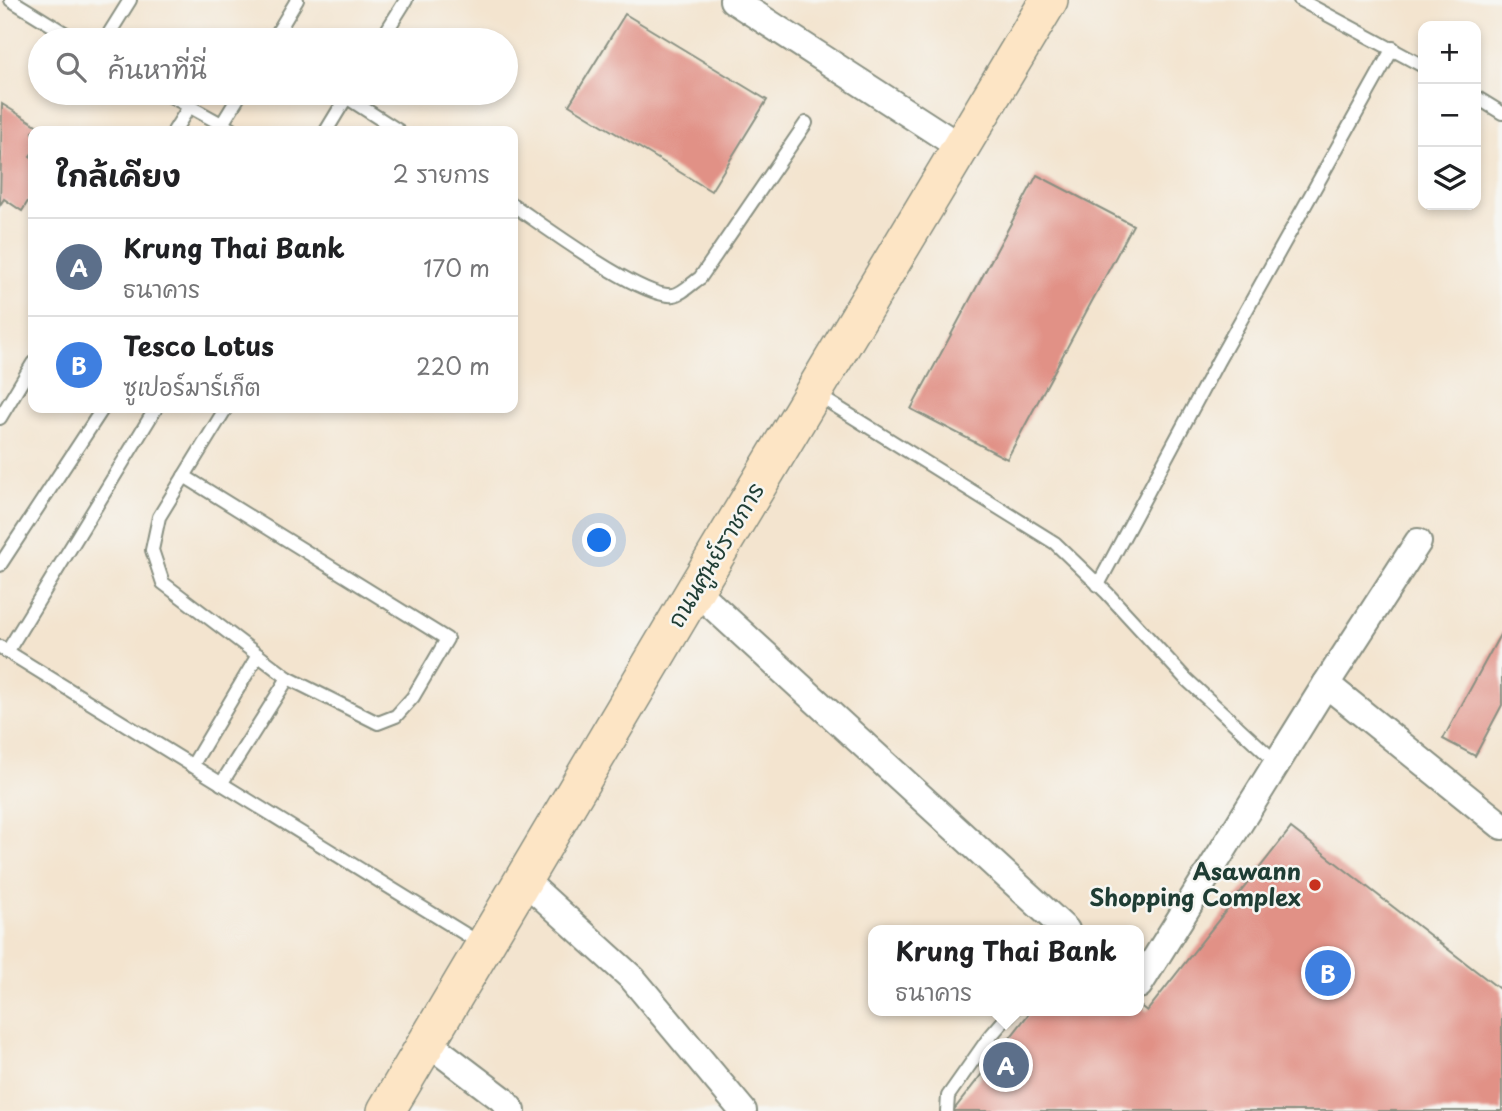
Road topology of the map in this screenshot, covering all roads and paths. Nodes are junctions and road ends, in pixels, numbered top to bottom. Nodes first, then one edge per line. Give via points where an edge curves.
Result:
1 (11, 0) edge
2 (131, 0) edge
3 (297, 0) edge
4 (406, 0) edge
5 (733, 0) edge
6 (1049, 0) edge
7 (1300, 0) edge
8 (56, 28) edge
9 (113, 28) edge
10 (280, 28) edge
11 (388, 28) edge
12 (1393, 48) junction
13 (1418, 63) edge
14 (1481, 100) edge
15 (186, 105) edge
16 (234, 105) edge
17 (342, 105) edge
18 (362, 105) edge
19 (189, 107) junction
20 (1502, 113) edge
21 (806, 123) dead end
22 (222, 124) junction
23 (177, 126) edge
24 (225, 126) edge
25 (329, 126) edge
26 (392, 126) edge
27 (960, 147) junction
28 (518, 208) edge
29 (28, 371) edge
30 (813, 392) junction
31 (100, 413) edge
32 (153, 413) edge
33 (223, 413) edge
34 (0, 418) edge
35 (184, 476) junction
36 (1418, 541) dead end
37 (0, 565) edge
38 (1098, 585) junction
39 (695, 590) junction
40 (4, 650) edge
41 (258, 655) junction
42 (288, 678) junction
43 (1326, 684) junction
44 (1277, 763) junction
45 (192, 766) junction
46 (221, 784) junction
47 (1502, 826) edge
48 (524, 880) junction
49 (1061, 925) edge
50 (483, 945) junction
51 (1144, 977) edge
52 (1008, 1016) edge
53 (427, 1042) junction
54 (386, 1111) edge
55 (512, 1111) edge
56 (743, 1111) edge
57 (947, 1111) edge

1 - 8 lane
2 - 9 lane
3 - 10 lane
4 - 11 lane
5 - 27 street
6 - 27 street, ถนนศูนย์ราชการ
7 - 12 lane
12 - 13 lane
12 - 38 lane
14 - 20 lane
15 - 19 lane
16 - 22 lane
17 - 25 lane
18 - 26 lane
19 - 22 lane
19 - 23 lane
21 - 28 lane via 700,278 675,295 656,294 633,284
22 - 24 lane
27 - 30 street, ถนนศูนย์ราชการ
29 - 34 lane
30 - 38 lane via 1055,544
30 - 39 street, ถนนศูนย์ราชการ
31 - 37 lane
32 - 40 lane
33 - 35 lane
35 - 41 lane via 159,517 152,550 163,583
35 - 42 lane via 447,639 413,697 396,716 377,723
36 - 43 street
38 - 44 lane via 1186,679
39 - 48 street, ถนนศูนย์ราชการ
39 - 49 street
40 - 45 lane
41 - 42 lane
41 - 45 lane
42 - 46 lane
43 - 44 street
43 - 47 street
44 - 51 street
45 - 46 lane
46 - 50 lane
48 - 50 street, ถนนศูนย์ราชการ
48 - 56 street via 633,979
50 - 53 street, ถนนศูนย์ราชการ
52 - 57 lane via 948,1097
53 - 54 street, ถนนศูนย์ราชการ
53 - 55 street

